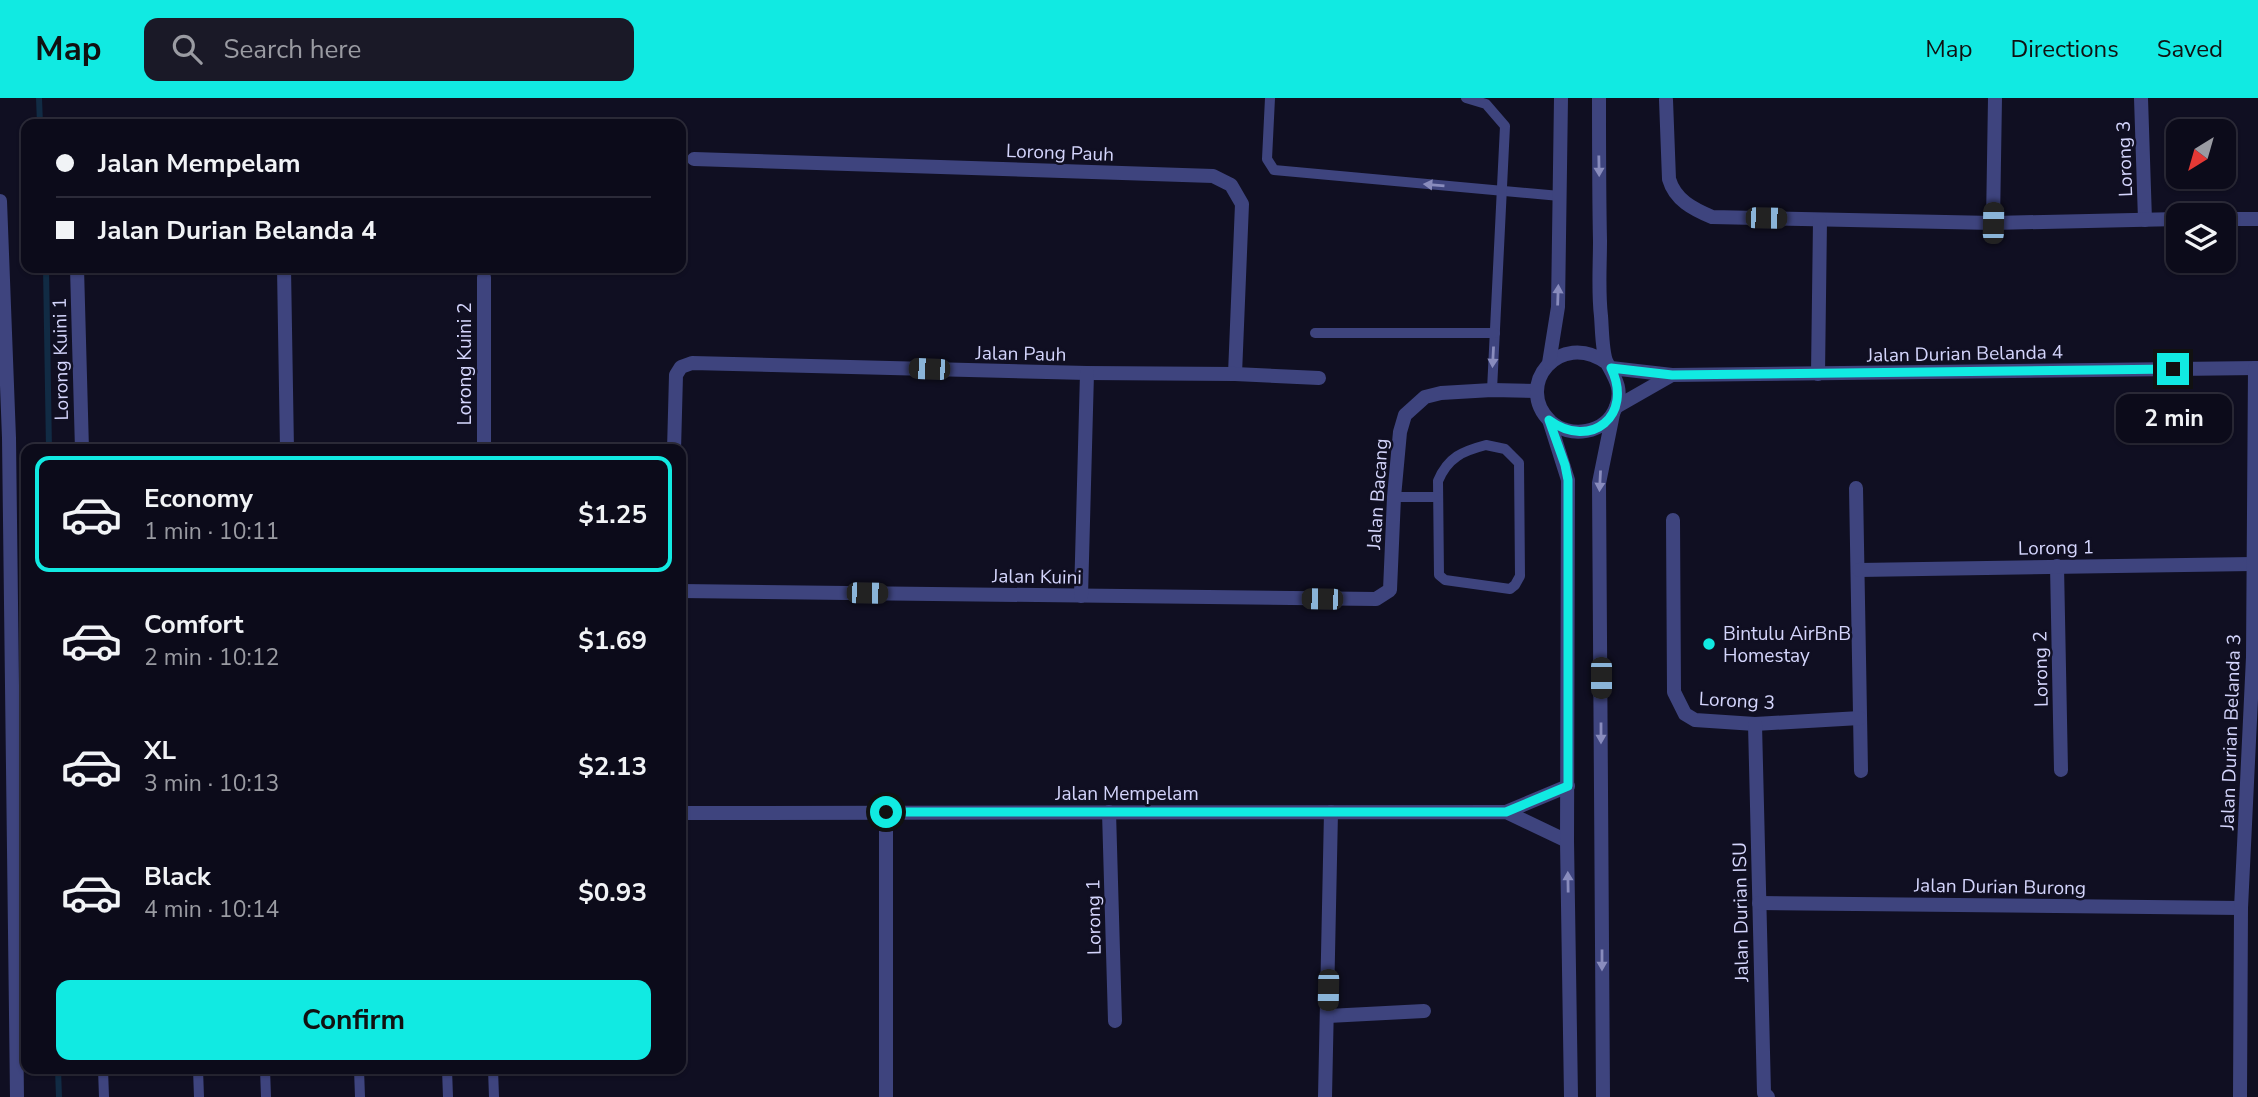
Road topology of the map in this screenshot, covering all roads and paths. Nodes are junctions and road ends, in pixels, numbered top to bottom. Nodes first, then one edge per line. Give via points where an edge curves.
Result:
1 (1270, 98) edge
2 (1466, 98) edge
3 (1561, 98) edge
4 (1598, 98) edge
5 (1995, 98) edge
6 (2141, 98) edge
7 (1666, 100) dead end
8 (694, 159) dead end
9 (1502, 191) junction
10 (1560, 196) junction
11 (0, 201) edge
12 (2166, 219) edge
13 (2236, 219) edge
14 (2258, 219) edge
15 (1820, 220) junction
16 (2145, 220) junction
17 (1993, 223) junction
18 (77, 273) edge
19 (284, 273) edge
20 (484, 277) dead end
21 (1494, 332) junction
22 (1315, 333) dead end
23 (1549, 363) junction
24 (1609, 365) junction
25 (2256, 368) edge
26 (1087, 373) junction
27 (1235, 374) junction
28 (1818, 374) junction
29 (1672, 375) junction
30 (1319, 378) dead end
31 (1492, 390) junction
32 (1537, 391) junction
33 (1614, 411) junction
34 (1549, 420) junction
35 (5, 439) edge
36 (82, 444) edge
37 (287, 444) edge
38 (484, 444) edge
39 (674, 444) edge
40 (1856, 488) dead end
41 (1394, 497) junction
42 (1438, 497) junction
43 (1673, 520) dead end
44 (2253, 564) junction
45 (2057, 566) junction
46 (1858, 570) junction
47 (1390, 590) joint
48 (686, 591) edge
49 (1081, 596) junction
50 (21, 612) edge
51 (10, 613) junction
52 (2256, 657) edge
53 (1860, 718) junction
54 (1755, 724) junction
55 (2061, 770) dead end
56 (1861, 771) dead end
57 (1568, 786) junction
58 (886, 812) junction
59 (1109, 812) junction
60 (1331, 812) junction
61 (1506, 812) junction
62 (686, 813) edge
63 (20, 819) edge
64 (1567, 841) junction
65 (1759, 903) junction
66 (2241, 908) junction
67 (1424, 1011) dead end
68 (1328, 1016) junction
69 (1115, 1021) dead end
70 (16, 1043) junction
71 (0, 1044) edge
72 (103, 1074) edge
73 (198, 1074) edge
74 (265, 1074) edge
75 (359, 1074) edge
76 (447, 1074) edge
77 (493, 1074) edge
78 (17, 1097) edge
79 (104, 1097) edge
80 (199, 1097) edge
81 (265, 1097) edge
82 (360, 1097) edge
83 (447, 1097) edge
84 (494, 1097) edge
85 (886, 1097) edge
86 (1325, 1097) edge
87 (1571, 1097) edge
88 (1603, 1097) edge
89 (1768, 1097) edge
90 (2240, 1097) edge

9 -> 1 lane via 1273,170 1267,159
2 - 9 lane via 1486,104 1505,126
3 - 10 street
4 -> 24 street via 1600,312
5 - 17 street
6 - 16 street, Lorong 3
7 - 15 street via 1672,190 1690,208 1712,217
8 - 27 street, Lorong Pauh via 1213,176 1231,184 1242,204
9 - 10 lane
9 - 21 lane
23 -> 10 street via 1558,307
11 - 35 street
12 - 16 street
13 - 14 street
15 - 17 street
15 - 28 street
16 - 17 street
18 - 36 street, Lorong Kuini 1
19 - 37 street
20 - 38 street, Lorong Kuini 2
21 - 22 lane
21 -> 31 lane
23 - 24 street via 1559,355 1584,351
23 - 32 street
24 - 29 street, Jalan Durian Belanda 4
24 - 33 street via 1619,394
25 - 28 street, Jalan Durian Belanda 4
25 - 44 street, Jalan Durian Belanda 3
26 - 27 street, Jalan Pauh
26 - 39 street, Jalan Pauh via 692,363 676,375
26 - 49 street
27 - 30 street, Jalan Pauh
28 - 29 street, Jalan Durian Belanda 4
29 - 33 street
31 - 32 street, Jalan Bacang
31 - 41 street, Jalan Bacang via 1425,397 1405,415
32 - 34 street
33 - 34 street via 1605,423 1582,432 1570,432
33 -> 88 street via 1600,483
34 - 57 street via 1568,480
35 - 51 street
40 - 46 street
41 - 42 lane
41 - 47 street, Jalan Bacang
42 - 42 lane via 1442,473 1462,451 1486,445 1505,449 1519,463 1520,576 1515,585 1510,589 1445,580 1439,575
43 - 54 street, Lorong 3 via 1674,692 1679,705 1695,720
44 - 45 street, Lorong 1
44 - 52 street, Jalan Durian Belanda 3
45 - 46 street, Lorong 1
45 - 55 street, Lorong 2
46 - 53 street
47 - 49 street, Jalan Kuini via 1376,599
48 - 49 street, Jalan Kuini
50 - 51 street
51 - 63 street
52 - 66 street, Jalan Durian Belanda 3
53 - 54 street, Lorong 3
53 - 56 street
54 - 65 street, Jalan Durian ISU
57 - 61 street
57 - 64 street
58 - 59 street, Jalan Mempelam
58 - 62 street, Jalan Mempelam
58 - 85 street
59 - 60 street, Jalan Mempelam
59 - 69 street, Lorong 1
60 - 61 street, Jalan Mempelam
60 - 68 street
61 - 64 street, Jalan Mempelam
63 - 70 street
87 -> 64 street
65 - 66 street, Jalan Durian Burong
65 - 89 street, Jalan Durian ISU via 1764,1093
66 - 90 street, Jalan Durian Belanda 3
67 - 68 street
68 - 86 street
70 - 71 street
70 - 78 street
72 - 79 lane
73 - 80 lane
74 - 81 lane
75 - 82 lane
76 - 83 lane
77 - 84 lane

